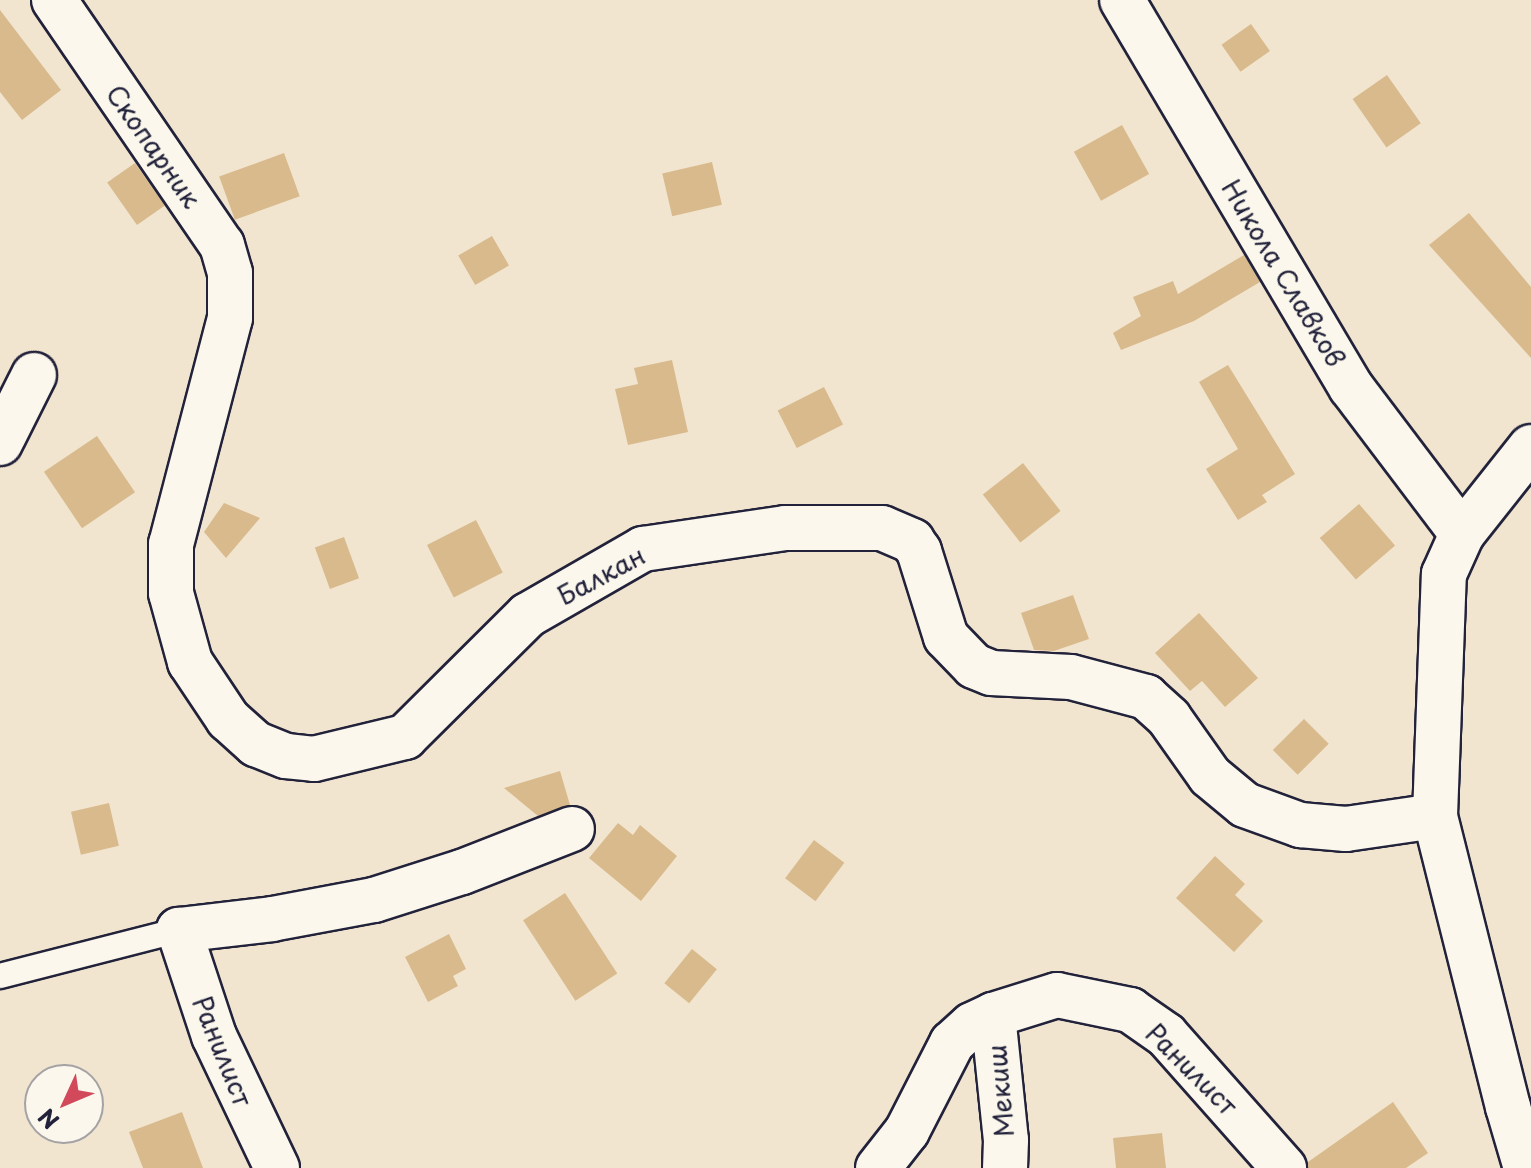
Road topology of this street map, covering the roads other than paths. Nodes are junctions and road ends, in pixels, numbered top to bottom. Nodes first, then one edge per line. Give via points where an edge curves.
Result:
1 (54, 0) edge
2 (1122, 0) edge
3 (231, 301) joint
4 (34, 375) dead end
5 (0, 443) edge
6 (1530, 452) edge
7 (1462, 534) junction
8 (1435, 816) junction
9 (572, 829) dead end
10 (179, 930) junction
11 (0, 976) edge
12 (993, 1015) junction
13 (277, 1168) edge
14 (878, 1168) edge
15 (1005, 1168) edge
16 (1284, 1168) edge
17 (1526, 1168) edge

1 - 3 street, Скопарник via 222,245
2 - 7 street, Никола Славков via 1351,387
3 - 8 street, Балкан via 171,544 171,593 190,662 228,719 256,744 286,756 314,759 405,737 528,615 643,549 785,528 882,528 912,541 919,551 946,637 974,666 991,673 1071,677 1146,697 1169,718 1210,776 1245,805 1300,825 1346,829
4 - 5 street
6 - 7 street
7 - 8 street via 1444,574
8 - 17 street
9 - 10 street via 374,900
10 - 11 lane
10 - 13 street, Ранилист via 214,1036
12 - 14 street, Ранилист via 952,1043 907,1131
12 - 15 street, Мекиш
12 - 16 street, Ранилист via 1057,995 1130,1010 1166,1035

